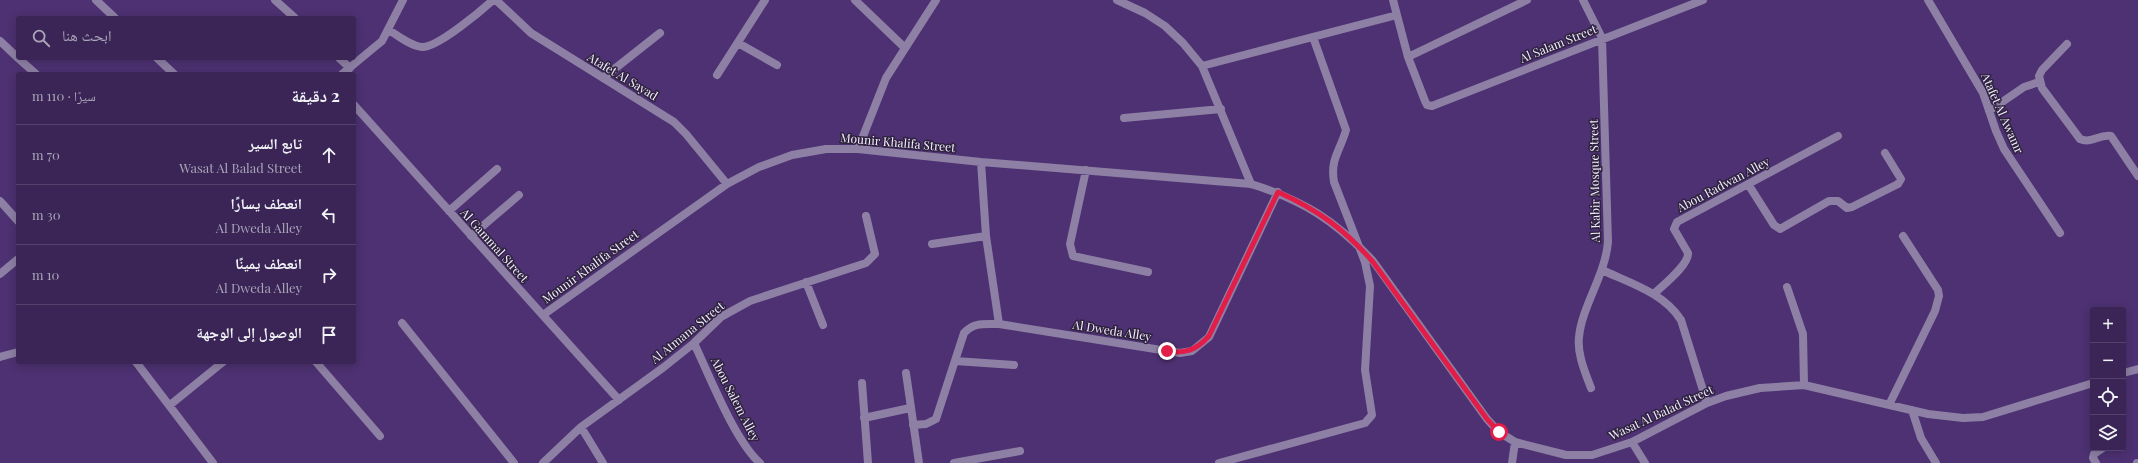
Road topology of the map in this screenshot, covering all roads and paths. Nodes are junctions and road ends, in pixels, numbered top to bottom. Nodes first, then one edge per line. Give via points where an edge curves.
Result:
1 (96, 0) edge
2 (275, 0) edge
3 (403, 0) edge
4 (495, 0) edge
5 (765, 0) edge
6 (855, 0) edge
7 (936, 0) edge
8 (1117, 0) edge
9 (1393, 0) edge
10 (1527, 0) edge
11 (1583, 0) edge
12 (1703, 0) edge
13 (1928, 0) edge
14 (1513, 3) edge
15 (1397, 15) junction
16 (113, 16) edge
17 (293, 16) edge
18 (389, 30) junction
19 (660, 33) dead end
20 (1313, 37) junction
21 (1602, 38) junction
22 (0, 41) edge
23 (738, 43) junction
24 (2067, 44) dead end
25 (905, 48) junction
26 (16, 56) edge
27 (1408, 57) junction
28 (20, 60) edge
29 (159, 60) edge
30 (342, 60) edge
31 (777, 65) dead end
32 (1202, 66) junction
33 (350, 68) junction
34 (34, 72) edge
35 (172, 72) edge
36 (345, 72) edge
37 (717, 75) dead end
38 (603, 78) junction
39 (2039, 82) junction
40 (356, 107) edge
41 (1220, 109) junction
42 (1989, 111) junction
43 (1124, 118) dead end
44 (1838, 136) dead end
45 (858, 149) junction
46 (1885, 153) dead end
47 (981, 162) junction
48 (498, 169) dead end
49 (1086, 170) junction
50 (2138, 176) edge
51 (727, 184) junction
52 (1250, 184) junction
53 (1748, 184) junction
54 (1278, 192) junction
55 (519, 195) dead end
56 (0, 201) edge
57 (449, 211) junction
58 (866, 216) dead end
59 (16, 219) edge
60 (2060, 233) dead end
61 (471, 236) junction
62 (986, 236) junction
63 (1903, 236) dead end
64 (932, 244) dead end
65 (1359, 246) junction
66 (16, 261) edge
67 (1602, 270) junction
68 (1148, 272) dead end
69 (0, 274) edge
70 (806, 282) junction
71 (1787, 287) dead end
72 (1654, 294) junction
73 (543, 315) junction
74 (402, 323) dead end
75 (999, 324) junction
76 (823, 325) dead end
77 (694, 343) junction
78 (16, 353) edge
79 (0, 357) edge
80 (955, 361) junction
81 (138, 364) edge
82 (221, 364) edge
83 (318, 364) edge
84 (1014, 365) dead end
85 (2138, 369) edge
86 (2126, 372) edge
87 (906, 373) dead end
88 (862, 383) dead end
89 (2090, 384) edge
90 (1804, 385) junction
91 (1591, 388) dead end
92 (619, 400) junction
93 (1708, 403) junction
94 (170, 405) junction
95 (1889, 405) junction
96 (910, 408) junction
97 (1912, 410) junction
98 (864, 418) junction
99 (913, 425) junction
100 (581, 427) junction
101 (380, 436) dead end
102 (1514, 442) junction
103 (1632, 442) junction
104 (1020, 451) dead end
105 (2098, 451) edge
106 (213, 463) edge
107 (514, 463) edge
108 (542, 463) edge
109 (603, 463) edge
110 (760, 463) edge
111 (868, 463) edge
112 (919, 463) edge
113 (954, 463) edge
114 (1218, 463) edge
115 (1512, 463) edge
116 (1645, 463) edge
117 (1936, 463) edge
118 (2096, 463) edge

1 - 16 street
2 - 17 street
3 - 18 street
4 - 18 street via 429,46 415,45
4 - 38 street, Atafet Al Sayad via 531,33
5 - 23 street
6 - 25 street
7 - 25 street
8 - 32 street via 1165,26
9 - 15 street
10 - 14 street
11 - 21 street
12 - 21 street, Al Salam Street
13 - 42 street, Atafet Al Awamr via 1974,76
14 - 27 street
15 - 20 street
15 - 27 street
18 - 33 street via 375,49
19 - 38 street
20 - 32 street
20 - 65 street via 1346,130 1332,169 1334,182
21 - 27 street, Al Salam Street via 1437,106 1427,105 1425,102
21 - 67 street, Al Kabir Mosque Street via 1608,242
22 - 26 street
23 - 31 street
23 - 37 street
24 - 39 street via 2042,70
25 - 45 street via 886,78
28 - 34 street
29 - 35 street
30 - 33 street
32 - 41 street
33 - 36 street
38 - 51 street, Atafet Al Sayad via 674,122
39 - 42 street via 2024,87
39 - 50 street via 2080,139 2090,141 2105,135 2111,136
40 - 57 street, Al Gammal Street
41 - 43 street
41 - 52 street
42 - 60 street, Atafet Al Awamr via 2004,149
44 - 53 street, Abou Radwan Alley
45 - 47 street, Mounir Khalifa Street
45 - 51 street, Mounir Khalifa Street via 826,149 792,155 759,167
46 - 53 street via 1901,179 1898,184 1852,207 1847,208 1838,201 1829,201 1780,229
47 - 49 street, Mounir Khalifa Street
47 - 62 street
48 - 57 street
49 - 52 street, Mounir Khalifa Street
49 - 68 street via 1070,244 1073,256
51 - 73 street, Mounir Khalifa Street
52 - 54 street, Wasat Al Balad Street
53 - 72 street, Abou Radwan Alley via 1677,222 1674,229 1688,252 1688,257
54 - 65 street, Wasat Al Balad Street via 1327,218
54 - 75 street, Al Dweda Alley via 1209,336 1192,351 1180,353
55 - 61 street
56 - 59 street
57 - 61 street, Al Gammal Street
58 - 70 street, Al Atmana Street via 875,249 871,259 866,263
61 - 73 street, Al Gammal Street
62 - 64 street
62 - 75 street
63 - 95 street via 1938,290 1939,296 1935,311
65 - 102 street, Wasat Al Balad Street via 1487,419 1499,432
65 - 114 street via 1370,286 1365,370 1372,410 1369,420 1360,425
66 - 69 street
67 - 72 street
67 - 91 street, Al Kabir Mosque Street via 1579,337 1581,358
70 - 76 street
70 - 77 street, Al Atmana Street via 750,301 721,317
71 - 90 street via 1803,334
72 - 93 street via 1669,305 1681,320
73 - 92 street, Al Gammal Street
74 - 107 street
75 - 80 street, Al Dweda Alley via 978,323 970,327 962,337
77 - 92 street, Al Atmana Street
77 - 110 street, Abou Salem Alley via 740,437 752,456
78 - 79 street
80 - 84 street
80 - 99 street, Al Dweda Alley via 936,419 926,424
81 - 94 street
82 - 94 street
83 - 101 street
85 - 86 street
87 - 96 street
88 - 98 street
89 - 97 street, Wasat Al Balad Street via 1983,417 1950,417
90 - 93 street, Wasat Al Balad Street via 1760,388
90 - 95 street, Wasat Al Balad Street
92 - 100 street, Al Atmana Street
93 - 103 street, Wasat Al Balad Street
94 - 106 street
95 - 97 street, Wasat Al Balad Street
96 - 98 street
96 - 99 street
97 - 117 street via 1921,438
98 - 111 street
99 - 112 street
100 - 108 street, Al Atmana Street
100 - 109 street
102 - 103 street, Wasat Al Balad Street via 1566,455 1592,455
102 - 115 street
103 - 116 street
104 - 113 street
105 - 118 street via 2093,458

